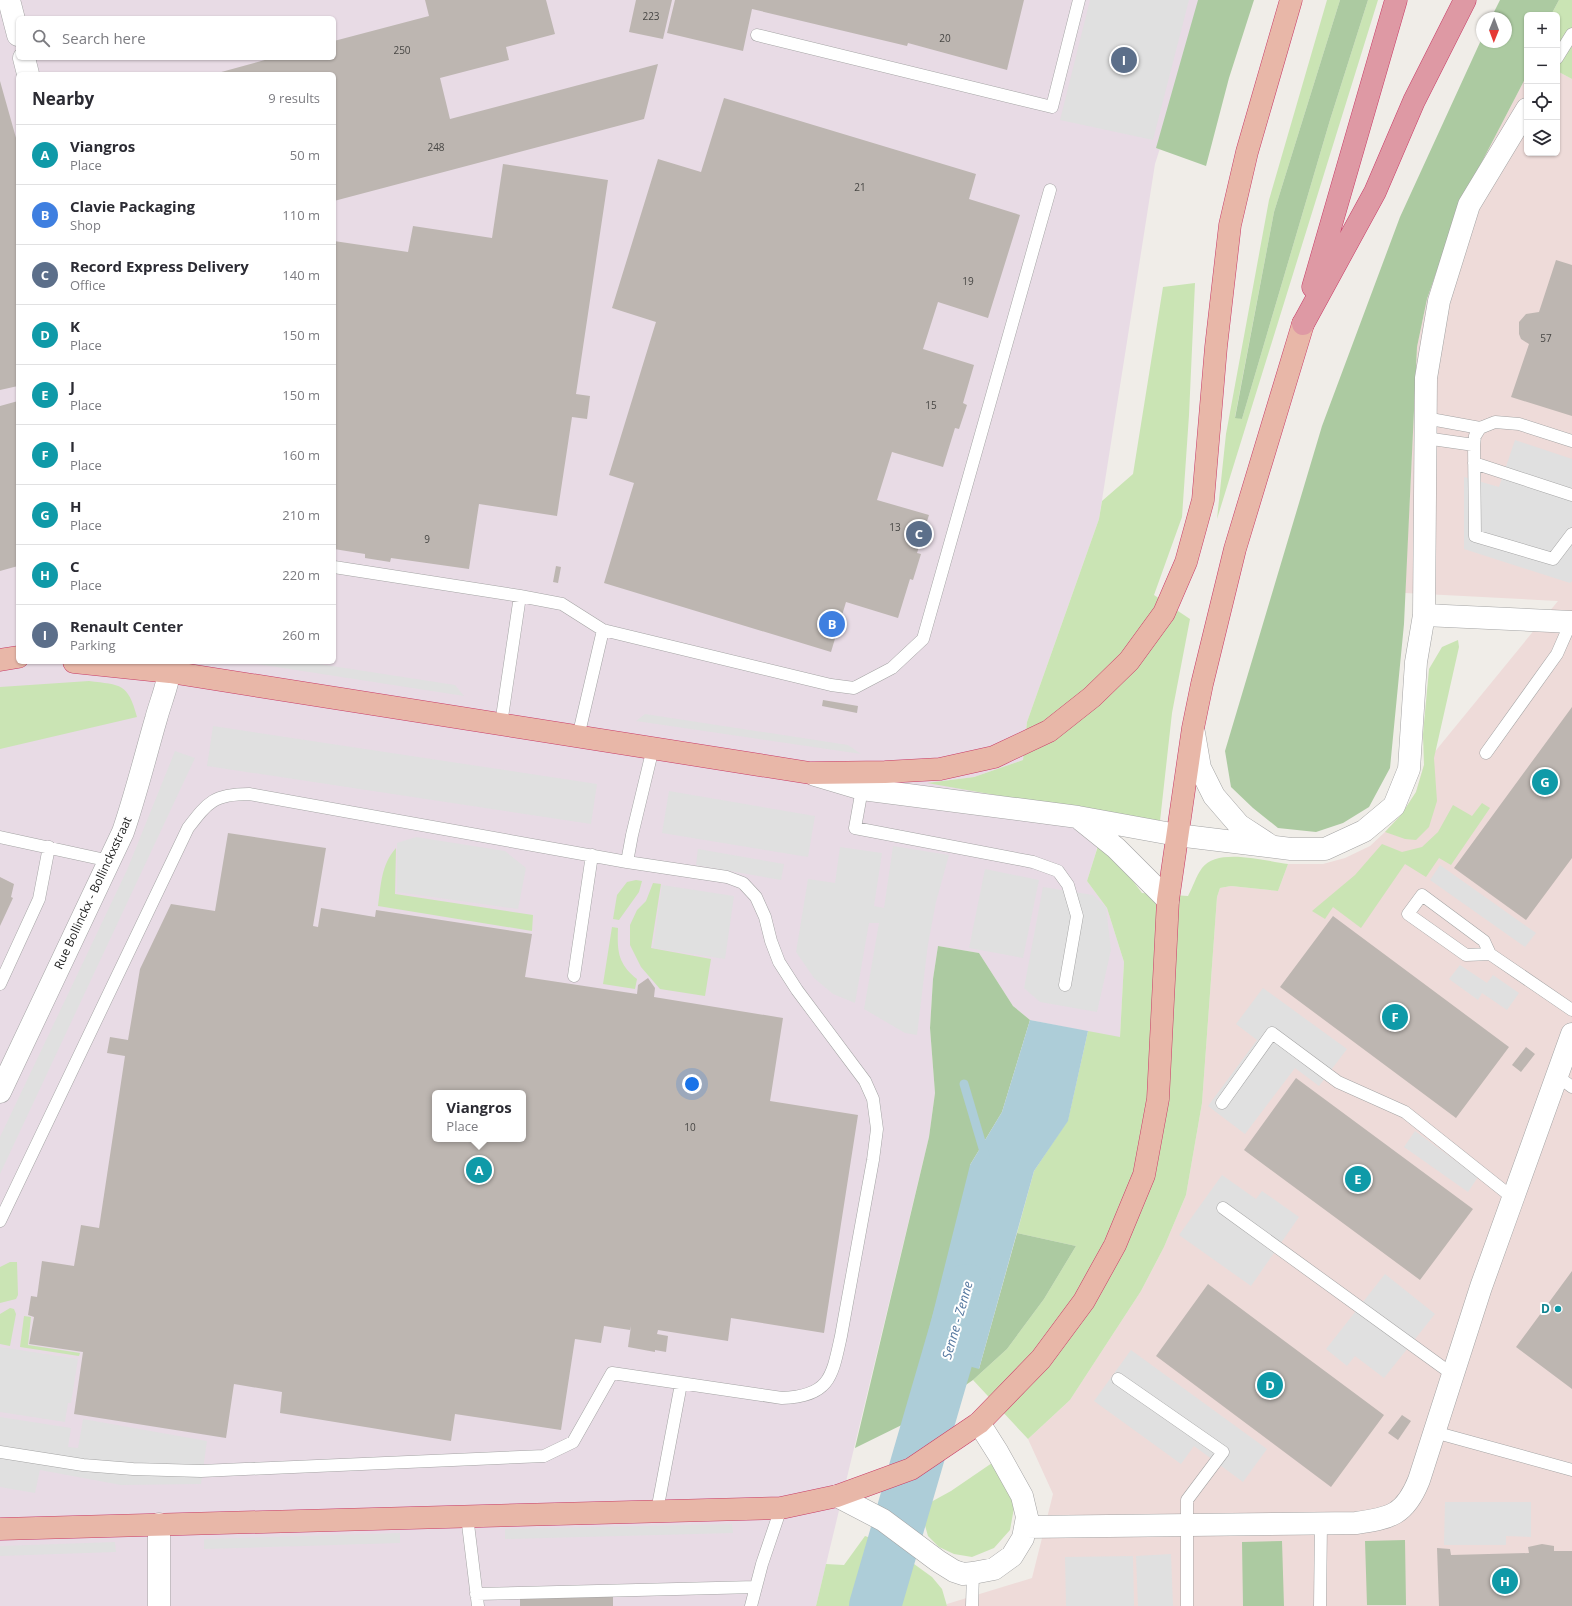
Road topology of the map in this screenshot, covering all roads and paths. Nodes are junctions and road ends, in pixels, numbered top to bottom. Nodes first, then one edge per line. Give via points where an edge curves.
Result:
1 (9, 0) edge
2 (1079, 0) edge
3 (1291, 0) edge
4 (1396, 0) edge
5 (1465, 0) edge
6 (16, 27) edge
7 (1572, 34) edge
8 (757, 35) dead end
9 (1560, 53) edge
10 (24, 60) edge
11 (28, 72) edge
12 (1524, 114) edge
13 (1050, 190) dead end
14 (1303, 324) junction
15 (1425, 428) junction
16 (1480, 428) junction
17 (1572, 441) edge
18 (1474, 445) junction
19 (1474, 463) junction
20 (1572, 495) edge
21 (1572, 534) edge
22 (336, 567) edge
23 (520, 596) junction
24 (1424, 615) junction
25 (1571, 622) edge
26 (604, 630) junction
27 (16, 657) edge
28 (0, 660) edge
29 (112, 664) edge
30 (170, 667) edge
31 (501, 724) junction
32 (1193, 728) junction
33 (578, 736) junction
34 (653, 748) junction
35 (1486, 753) dead end
36 (810, 773) junction
37 (862, 789) junction
38 (1078, 817) junction
39 (1177, 835) junction
40 (0, 837) edge
41 (1271, 846) junction
42 (49, 847) junction
43 (592, 856) junction
44 (110, 861) junction
45 (627, 862) junction
46 (1168, 900) junction
47 (1490, 954) junction
48 (574, 976) dead end
49 (0, 984) edge
50 (1065, 985) dead end
51 (1572, 1010) edge
52 (1572, 1034) edge
53 (1564, 1082) edge
54 (1, 1090) edge
55 (1222, 1103) dead end
56 (1513, 1198) junction
57 (1223, 1208) dead end
58 (0, 1221) edge
59 (1452, 1374) junction
60 (1118, 1379) dead end
61 (681, 1384) junction
62 (979, 1423) junction
63 (1434, 1432) junction
64 (0, 1452) edge
65 (1572, 1470) edge
66 (837, 1496) junction
67 (781, 1508) junction
68 (657, 1511) junction
69 (467, 1516) junction
70 (1321, 1523) junction
71 (159, 1524) junction
72 (1186, 1525) junction
73 (1026, 1527) junction
74 (0, 1529) edge
75 (973, 1573) junction
76 (756, 1587) junction
77 (476, 1594) junction
78 (159, 1606) edge
79 (478, 1606) edge
80 (751, 1606) edge
81 (972, 1606) edge
82 (1187, 1606) edge
83 (1320, 1606) edge

1 - 6 street
2 - 8 lane via 1052,107
3 - 36 highway via 1247,152 1230,225 1216,346 1203,500 1186,562 1164,613 1129,661 1092,697 1049,731 994,757 940,768
4 - 14 highway
5 - 14 highway via 1414,102 1375,192
7 - 9 lane
10 - 11 street
12 - 15 street via 1469,205 1439,300 1426,378
13 - 26 lane via 922,639 892,668 854,688 831,685
14 - 32 highway via 1235,549
15 - 16 lane
15 - 18 lane
15 - 24 street
16 - 17 lane via 1495,422 1519,424
16 - 18 lane via 1475,436
18 - 19 lane
19 - 20 lane
19 - 21 lane via 1475,536 1553,559
22 - 23 lane
23 - 26 lane via 562,604
23 - 31 lane
24 - 25 street
24 - 41 street via 1416,662 1410,769 1394,806 1364,831 1325,849
25 - 35 lane via 1557,654
26 - 33 lane
27 - 28 highway
29 - 30 highway
30 - 31 highway
30 - 44 street, Rue Bollinckx - Bollinckxstraat via 136,795
31 - 33 highway
32 - 39 highway
32 - 41 street via 1200,768 1214,796 1239,825
33 - 34 highway
34 - 36 highway
34 - 45 lane
36 - 37 street
37 - 38 street
37 - 50 lane via 855,828 1032,862 1058,871 1068,885 1077,916
38 - 39 street
38 - 46 street via 1116,848
39 - 41 street
39 - 46 highway
40 - 42 lane
42 - 44 lane
42 - 49 lane via 39,899
43 - 45 lane
43 - 48 lane
43 - 58 lane via 249,794 231,794 214,799 202,809 188,828
44 - 54 street, Rue Bollinckx - Bollinckxstraat
45 - 61 lane via 727,877 743,883 756,897 762,910 779,962 865,1081 874,1107 876,1129 873,1160 841,1336 828,1380 811,1394 797,1398
46 - 62 highway via 1158,1099 1144,1175 1114,1245 1084,1301 1041,1359
47 - 47 lane via 1484,941 1422,895 1408,914 1466,956
47 - 51 lane
52 - 53 street
53 - 56 street
55 - 56 lane via 1272,1032 1338,1082 1405,1112
56 - 59 street via 1480,1287
57 - 59 lane
59 - 63 street
60 - 72 lane via 1223,1452 1187,1500
61 - 64 lane via 612,1373 573,1442 544,1456 201,1471 133,1470
61 - 68 lane
62 - 66 highway via 911,1470
62 - 73 street via 1022,1496 1027,1517
63 - 65 lane
63 - 70 street via 1412,1496 1402,1510 1378,1520
66 - 67 highway
66 - 75 street via 883,1520 954,1571 963,1574
67 - 68 highway
67 - 76 lane
68 - 69 highway
69 - 71 highway
69 - 77 lane
70 - 72 street
70 - 83 lane
71 - 74 highway
71 - 78 street
72 - 73 street
72 - 82 lane
73 - 75 street via 1024,1538 1012,1556 994,1569
75 - 81 lane
76 - 77 lane
76 - 80 lane
77 - 79 lane

